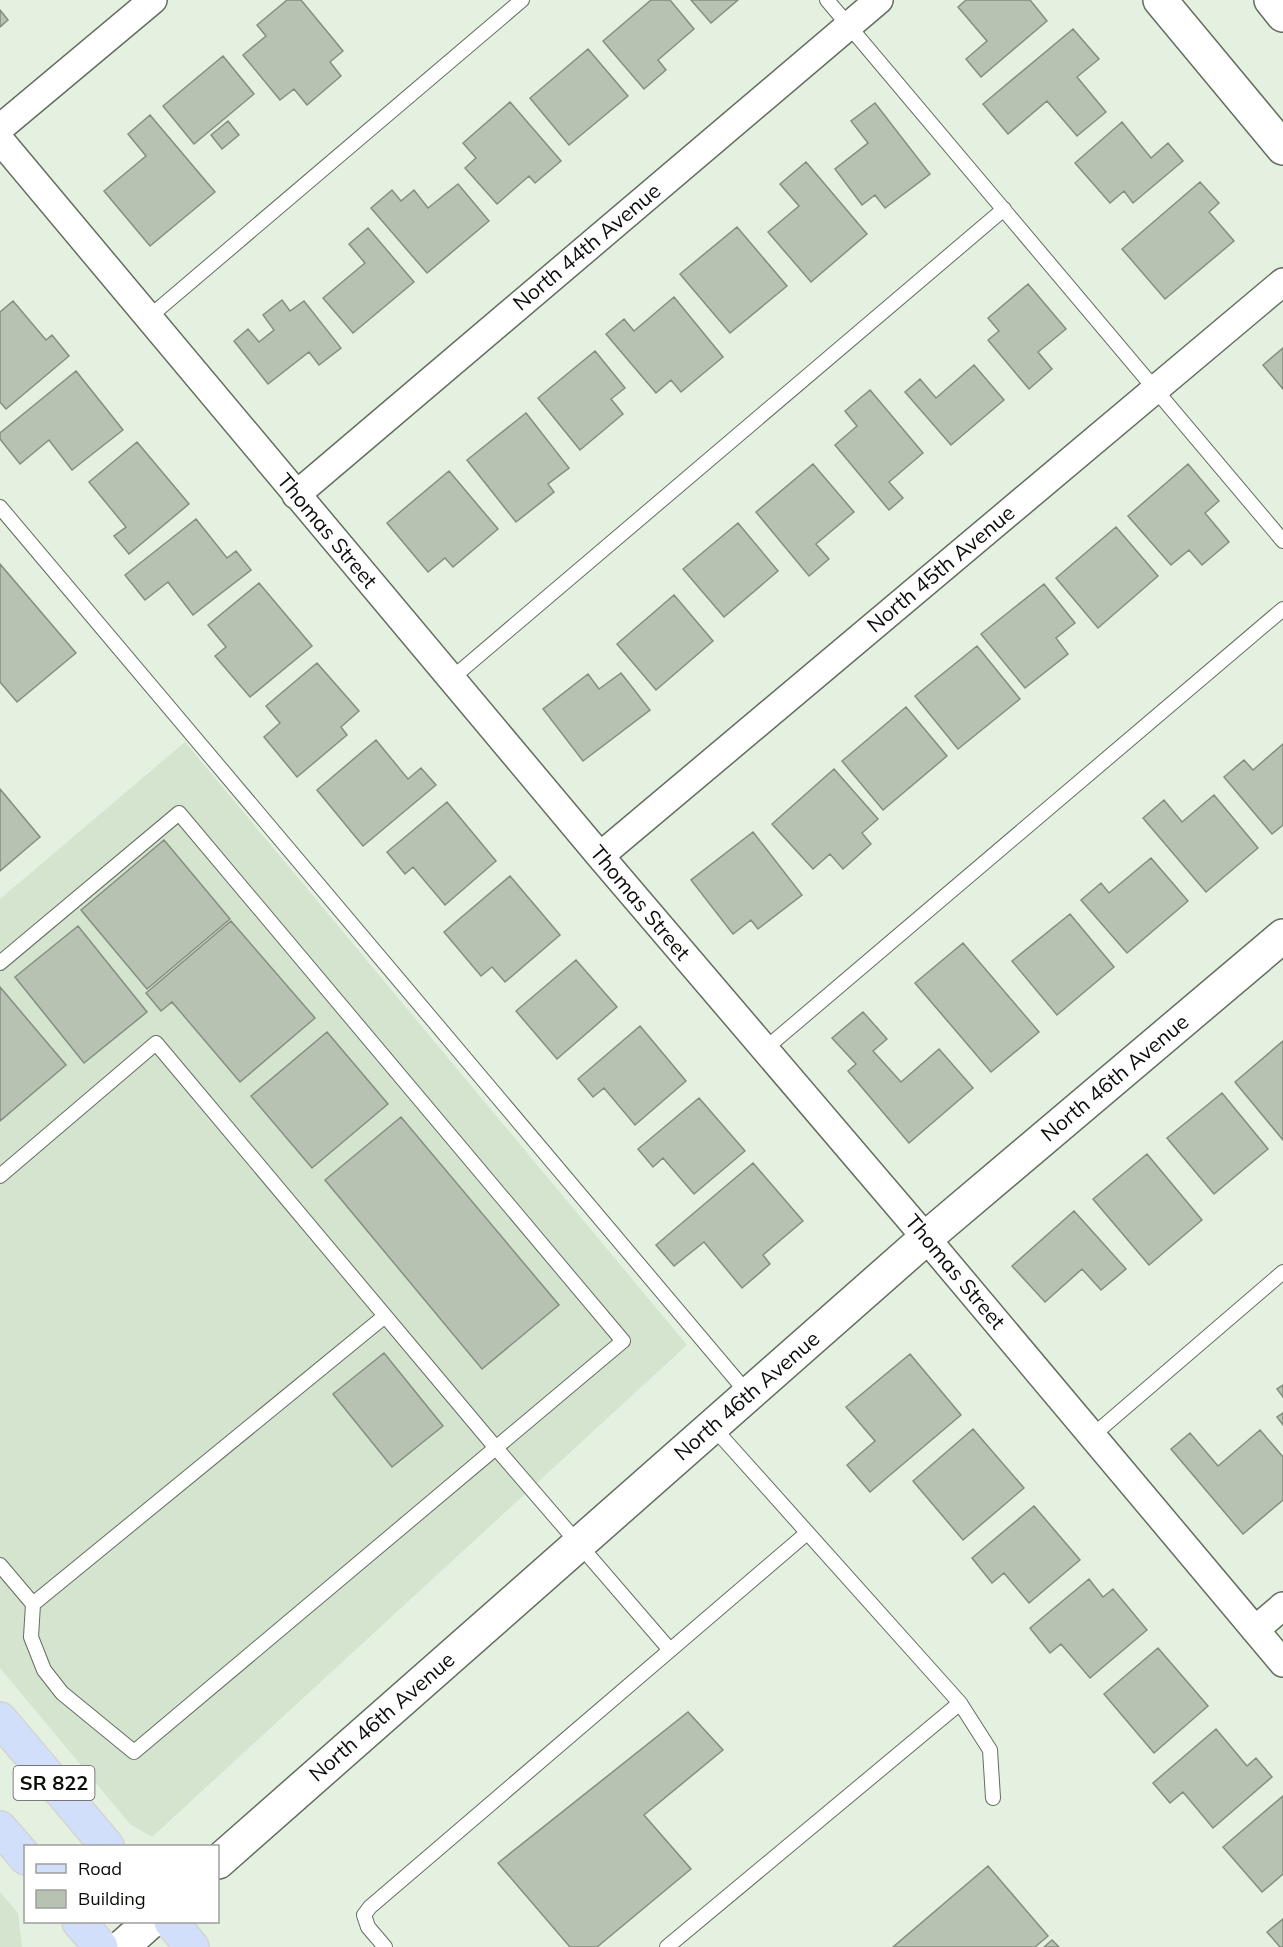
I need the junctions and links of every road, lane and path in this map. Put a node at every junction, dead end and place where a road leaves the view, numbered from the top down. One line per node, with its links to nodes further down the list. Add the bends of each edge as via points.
1 (153, 0): 9 (street)
2 (522, 0): 14 (lane)
3 (827, 0): 8 (lane)
4 (879, 0): 8 (street, North 44th Avenue)
5 (1160, 0): 11 (street)
6 (1271, 0): 7 (street)
7 (1283, 15)
8 (849, 25): 12 (lane); 16 (street, North 44th Avenue)
9 (0, 128)
10 (0, 140): 14 (street, Thomas Street)
11 (1283, 148)
12 (1004, 209): 15 (lane); 20 (lane)
13 (1283, 282): 15 (street, North 45th Avenue)
14 (148, 318): 16 (street, Thomas Street)
15 (1156, 389): 18 (lane); 21 (street, North 45th Avenue)
16 (296, 495): 20 (street, Thomas Street)
17 (0, 507): 29 (lane)
18 (1283, 541)
19 (1283, 609): 24 (lane)
20 (451, 679): 21 (street, Thomas Street)
21 (600, 856): 24 (street, Thomas Street)
22 (1283, 936): 26 (street, North 46th Avenue)
23 (0, 963): 32 (lane, via 180,813 623,1341)
24 (765, 1049): 26 (street, Thomas Street)
25 (0, 1176): 28 (lane, via 156,1043)
26 (926, 1238): 29 (street, North 46th Avenue); 31 (street, Thomas Street)
27 (1283, 1272): 31 (lane)
28 (385, 1316): 32 (lane); 36 (lane)
29 (748, 1395): 30 (street, North 46th Avenue)
30 (712, 1426): 33 (lane); 34 (street, North 46th Avenue)
31 (1092, 1436): 38 (street, Thomas Street)
32 (496, 1448): 34 (lane); 36 (lane, via 134,1752 62,1693 44,1670 31,1637)
33 (807, 1533): 39 (lane); 41 (lane)
34 (579, 1544): 39 (lane); 47 (street, North 46th Avenue)
35 (0, 1565): 36 (lane)
36 (33, 1604)
37 (1283, 1606): 38 (street)
38 (1255, 1630): 40 (street, Thomas Street)
39 (670, 1650): 54 (lane, via 370,1906 364,1916 368,1928)
40 (1283, 1663)
41 (960, 1703): 43 (lane, via 990,1749); 55 (lane)
42 (0, 1719): 45 (main road, SR 822)
43 (993, 1798)
44 (0, 1828): 46 (main road, SR 822)
45 (106, 1845)
46 (24, 1856)
47 (219, 1861)
48 (80, 1923): 51 (main road)
49 (149, 1923): 52 (street)
50 (172, 1923): 53 (main road)
51 (101, 1947)
52 (122, 1947)
53 (192, 1947)
54 (385, 1947)
55 (667, 1947)

